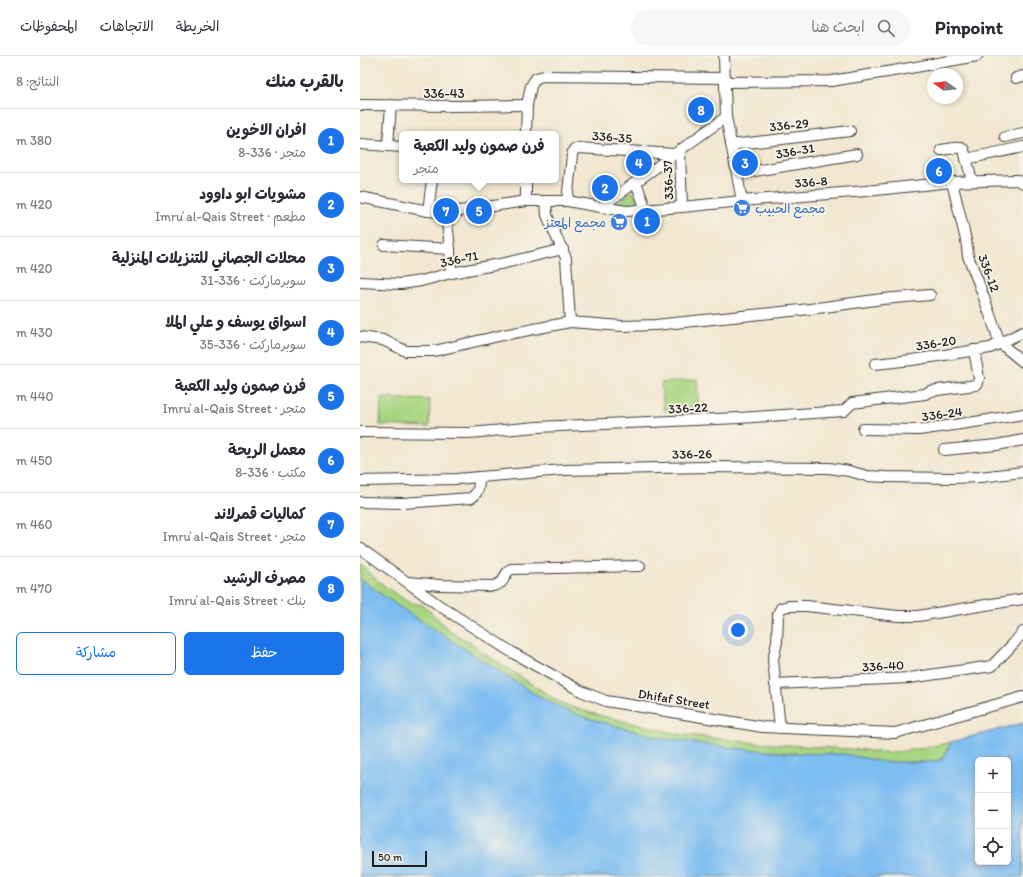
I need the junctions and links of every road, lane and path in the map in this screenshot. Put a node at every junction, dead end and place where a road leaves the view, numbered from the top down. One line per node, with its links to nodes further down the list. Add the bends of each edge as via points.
1 (724, 56): 3 (street)
2 (977, 56): 3 (street, via 831,81)
3 (725, 80): 6 (street, via 544,76 536,78 530,86); 7 (street)
4 (360, 105): 5 (street, 336-43)
5 (391, 105): 6 (street, 336-43); 13 (street)
6 (528, 105): 8 (street)
7 (726, 117): 14 (street); 18 (street)
8 (526, 131)
9 (850, 131): 14 (street, 336-29)
10 (1023, 133): 11 (street)
11 (1005, 136)
12 (360, 144): 13 (street)
13 (388, 145): 15 (street)
14 (731, 145): 21 (street)
15 (399, 147)
16 (1023, 147): 20 (street)
17 (941, 150): 20 (street, via 961,147)
18 (678, 152): 23 (street); 29 (street, 336-35, via 578,148 572,155); 34 (street, 336-37)
19 (856, 154): 21 (street, 336-31)
20 (966, 158): 22 (street)
21 (737, 174): 30 (street)
22 (972, 181): 24 (street, 336-8); 27 (street, 336-8, via 1017,180)
23 (636, 182): 33 (street); 35 (street)
24 (952, 182): 30 (street, 336-8); 47 (street, 336-12, via 968,256)
25 (432, 183): 36 (street)
26 (526, 183): 31 (street)
27 (1023, 183)
28 (360, 197): 36 (street, 336-8)
29 (567, 200): 32 (street, 336-8); 33 (street, 336-8)
30 (742, 200): 34 (street, 336-8)
31 (526, 201): 32 (street, 336-8); 37 (street, 336-8)
32 (546, 201): 40 (street, via 549,220)
33 (601, 207): 35 (street, 336-8, via 626,211)
34 (682, 207): 35 (street, 336-8)
35 (646, 210)
36 (428, 211): 37 (street, 336-8)
37 (446, 213): 39 (street)
38 (384, 245): 39 (street)
39 (450, 249): 41 (street)
40 (563, 249): 41 (street, 336-71); 44 (street, via 568,275)
41 (451, 273): 42 (street, 336-71, via 401,284)
42 (360, 282)
43 (930, 295): 44 (street, via 655,324 622,326)
44 (570, 322): 46 (street, via 434,351 406,352 383,340)
45 (1023, 332): 47 (street, 336-20)
46 (360, 337)
47 (1000, 343): 48 (street, 336-20, via 990,348); 49 (street)
48 (974, 350): 50 (street, 336-20); 53 (street, 336-22, via 979,378 976,385 852,403 844,411 537,427 469,433)
49 (1023, 362)
50 (875, 364)
51 (1023, 414): 52 (street, 336-24, via 920,430)
52 (863, 429)
53 (360, 432)
54 (1023, 440): 55 (street)
55 (944, 450)
56 (1023, 472): 57 (street, 336-26, via 980,477 885,477 829,468 706,467 563,470)
57 (479, 477): 58 (street, 336-26); 59 (street, via 478,490 471,498 403,503)
58 (360, 481)
59 (360, 502)
60 (360, 548): 62 (street, Dhifaf Street)
61 (640, 566): 62 (street, via 511,569 504,581 493,586)
62 (407, 582): 67 (street, Dhifaf Street, via 513,653 595,697 754,726)
63 (1023, 599): 65 (street, via 918,616 806,606 782,607 778,614 777,642 773,660)
64 (1023, 632): 65 (street, 336-40, via 992,666 909,678)
65 (775, 684): 67 (street)
66 (1023, 697): 67 (street, Dhifaf Street, via 901,732)
67 (780, 728)

